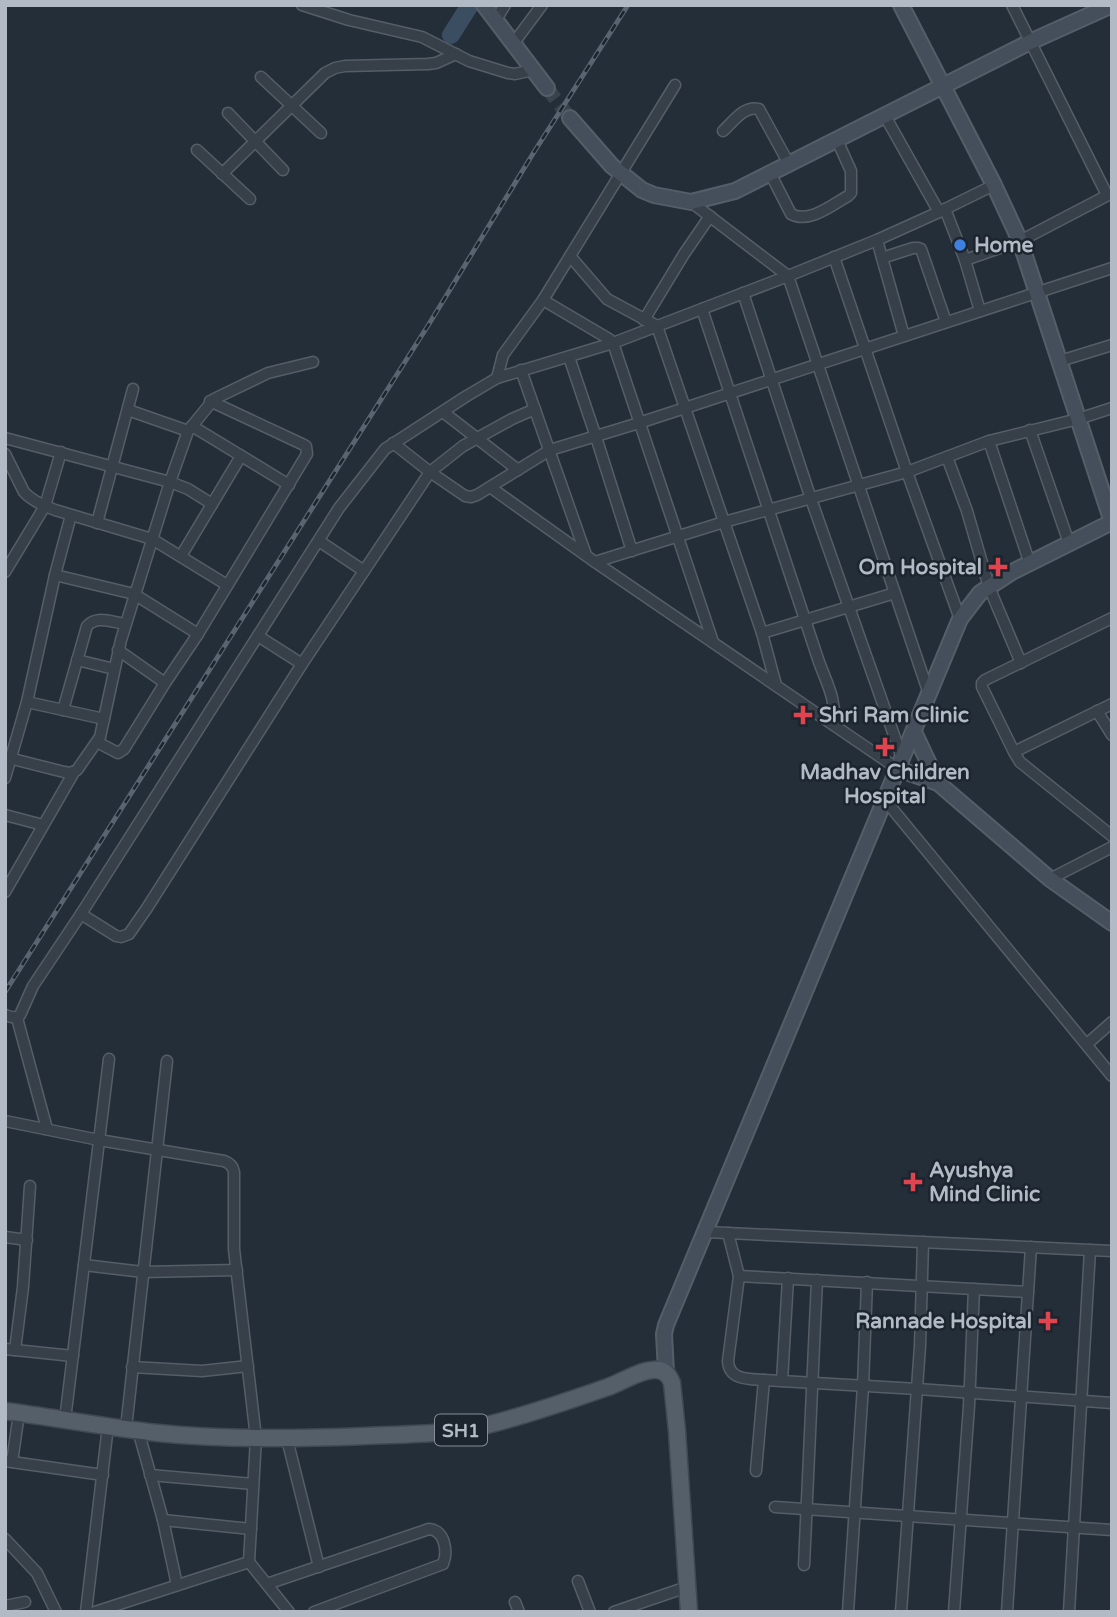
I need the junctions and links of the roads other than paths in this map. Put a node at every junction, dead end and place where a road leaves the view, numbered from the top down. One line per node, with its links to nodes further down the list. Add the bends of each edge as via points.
1 (302, 5): 11 (street, via 422,37)
2 (484, 5): 8 (street)
3 (505, 5): 8 (street)
4 (542, 5): 10 (street)
5 (901, 5): 15 (street)
6 (1012, 5): 9 (street)
7 (1112, 5): 9 (street)
8 (495, 21): 10 (street)
9 (1030, 42): 15 (street); 32 (street)
10 (513, 44): 12 (street)
11 (456, 54): 12 (street, via 508,73); 17 (street, via 428,64 335,68)
12 (533, 70): 16 (street)
13 (261, 77): 17 (street)
14 (675, 85): 30 (street)
15 (943, 87): 19 (street); 31 (street)
16 (547, 88)
17 (291, 106): 22 (street); 24 (street)
18 (228, 113): 24 (street)
19 (885, 116): 23 (street); 35 (street)
20 (570, 118): 30 (street)
21 (723, 131): 26 (street, via 748,108 759,109)
22 (321, 133)
23 (837, 140): 26 (street); 28 (street, via 851,171 851,193 814,215 791,214)
24 (255, 141): 27 (street); 29 (street)
25 (197, 150): 29 (street)
26 (789, 164): 28 (street)
27 (283, 170)
28 (770, 173): 34 (street, via 735,191)
29 (222, 174): 33 (street)
30 (621, 175): 34 (street, via 654,195); 39 (street)
31 (994, 185): 35 (street); 38 (street)
32 (1110, 194): 38 (street)
33 (250, 199)
34 (691, 202): 36 (street)
35 (942, 211): 37 (street); 42 (street)
36 (710, 216): 44 (street); 50 (street)
37 (877, 240): 40 (street); 41 (street)
38 (1020, 241): 42 (street); 45 (street)
39 (570, 256): 47 (street); 50 (street, via 607,299)
40 (834, 257): 44 (street); 56 (street)
41 (882, 258): 51 (street, via 921,249); 53 (street)
42 (965, 260): 49 (street)
43 (1112, 268): 45 (street)
44 (788, 276): 46 (street); 60 (street)
45 (1038, 291): 49 (street); 58 (street)
46 (743, 293): 48 (street); 63 (street)
47 (543, 300): 54 (street); 62 (street, via 503,355)
48 (702, 309): 52 (street); 65 (street)
49 (980, 311): 51 (street)
50 (644, 320): 52 (street)
51 (946, 322): 53 (street)
52 (657, 326): 54 (street); 67 (street)
53 (904, 336): 56 (street)
54 (613, 343): 57 (street); 73 (street)
55 (1112, 345): 58 (street)
56 (865, 349): 60 (street); 89 (street)
57 (569, 357): 61 (street); 76 (street)
58 (1060, 361): 72 (street)
59 (313, 362): 66 (street, via 260,376)
60 (818, 364): 63 (street); 92 (street)
61 (521, 370): 62 (street); 69 (street)
62 (497, 378): 71 (street)
63 (773, 379): 65 (street); 94 (street)
64 (133, 389): 70 (street)
65 (730, 393): 67 (street); 97 (street)
66 (210, 401): 74 (street); 91 (street, via 306,446 305,459)
67 (686, 407): 73 (street); 99 (street)
68 (1112, 408): 72 (street)
69 (535, 409): 78 (street); 81 (street)
70 (128, 410): 74 (street); 86 (street)
71 (443, 412): 78 (street); 80 (street)
72 (1078, 419): 75 (street); 100 (street)
73 (639, 423): 76 (street); 102 (street)
74 (190, 428): 84 (street); 90 (street)
75 (1030, 430): 79 (street); 105 (street)
76 (596, 436): 81 (street); 106 (street)
77 (5, 438): 82 (street)
78 (478, 438): 87 (street); 88 (street)
79 (989, 441): 85 (street); 109 (street)
80 (393, 443): 88 (street); 104 (street)
81 (550, 450): 87 (street); 108 (street)
82 (61, 452): 86 (street); 96 (street)
83 (5, 454): 96 (street, via 24,492)
84 (241, 456): 91 (street); 95 (street)
85 (947, 457): 89 (street); 114 (street)
86 (113, 466): 90 (street); 101 (street)
87 (518, 470): 93 (street)
88 (430, 472): 93 (street, via 465,496 477,495); 110 (street)
89 (907, 472): 92 (street); 120 (street)
90 (170, 482): 95 (street); 103 (street)
91 (289, 485): 113 (street)
92 (859, 485): 94 (street); 115 (street)
93 (490, 486): 108 (street)
94 (811, 499): 97 (street); 117 (street)
95 (212, 505): 107 (street)
96 (45, 506): 98 (street); 111 (street)
97 (769, 509): 99 (street); 119 (street)
98 (71, 515): 101 (street); 112 (street)
99 (724, 522): 102 (street); 122 (street)
100 (1112, 522): 105 (street)
101 (97, 523): 103 (street)
102 (678, 537): 106 (street); 125 (street)
103 (152, 539): 107 (street); 116 (street)
104 (318, 541): 110 (street); 124 (street)
105 (1069, 543): 109 (street)
106 (632, 551): 108 (street)
107 (181, 556): 113 (street)
108 (590, 559): 125 (street)
109 (1030, 564): 114 (street)
110 (364, 571): 129 (street)
111 (5, 572)
112 (55, 575): 116 (street); 134 (street)
113 (227, 585): 123 (street)
114 (989, 587): 120 (street); 128 (street)
115 (895, 593): 117 (street); 133 (street)
116 (134, 594): 121 (street); 123 (street)
117 (849, 607): 119 (street); 145 (street)
118 (1112, 618): 128 (street)
119 (806, 620): 122 (street); 139 (street, via 835,704)
120 (960, 620): 133 (street)
121 (125, 624): 126 (street); 127 (street, via 91,621)
122 (762, 633): 132 (street)
123 (198, 634): 131 (street)
124 (258, 636): 129 (street); 156 (street)
125 (713, 642): 132 (street)
126 (118, 650): 130 (street); 131 (street)
127 (77, 660): 130 (street); 136 (street)
128 (1021, 663): 143 (street, via 985,681 982,687)
129 (302, 664): 156 (street, via 129,934 116,936)
130 (114, 669): 138 (street)
131 (165, 683): 142 (street, via 124,749 118,752)
132 (776, 685): 139 (street)
133 (930, 694): 140 (street)
134 (27, 702): 136 (street); 144 (street)
135 (1112, 704): 137 (street)
136 (63, 710): 138 (street)
137 (1097, 711): 141 (street); 143 (street)
138 (104, 719): 142 (street)
139 (834, 725): 145 (street)
140 (914, 732): 145 (street); 148 (street)
141 (1112, 735)
142 (97, 742): 146 (street)
143 (1014, 752): 152 (street, via 1020,762)
144 (8, 757): 146 (street); 147 (street)
145 (900, 763): 148 (street); 149 (street)
146 (74, 772): 151 (street)
147 (5, 778)
148 (939, 783): 154 (street)
149 (885, 800): 161 (street); 170 (street)
150 (5, 815): 151 (street)
151 (43, 825): 155 (street)
152 (1112, 836)
153 (1112, 847): 154 (street)
154 (1050, 879): 157 (street)
155 (5, 892)
156 (81, 914): 159 (street, via 33,986)
157 (1112, 923)
158 (5, 1015): 159 (street)
159 (19, 1016): 166 (street)
160 (1112, 1022): 161 (street)
161 (1087, 1044): 164 (street)
162 (109, 1059): 167 (street)
163 (167, 1061): 168 (street)
164 (1112, 1076)
165 (5, 1121): 166 (street)
166 (47, 1129): 167 (street)
167 (99, 1140): 168 (street); 178 (street)
168 (158, 1150): 179 (street, via 224,1161 233,1167); 180 (street)
169 (30, 1186): 173 (street)
170 (706, 1232): 171 (street); 192 (street, via 666,1325)
171 (729, 1233): 174 (street); 181 (street)
172 (5, 1237): 173 (street)
173 (27, 1240): 188 (street)
174 (923, 1242): 175 (street); 185 (street)
175 (1031, 1247): 176 (street); 187 (street)
176 (1090, 1250): 177 (street); 200 (street)
177 (1112, 1251)
178 (84, 1265): 180 (street); 189 (street)
179 (237, 1270): 180 (street); 190 (street)
180 (143, 1272): 191 (street)
181 (738, 1276): 182 (street); 193 (street, via 728,1368 733,1375)
182 (788, 1278): 183 (street); 194 (street)
183 (817, 1280): 184 (street); 195 (street)
184 (867, 1282): 185 (street); 196 (street)
185 (921, 1285): 186 (street); 197 (street)
186 (974, 1289): 187 (street); 198 (street)
187 (1028, 1292): 199 (street)
188 (10, 1350): 189 (street)
189 (73, 1356): 203 (street)
190 (248, 1366): 191 (street, via 202,1371); 206 (street)
191 (132, 1367): 205 (street)
192 (666, 1372): 207 (main road, SH1, via 648,1370 559,1404 471,1429); 230 (main road, via 672,1383 677,1423)
193 (764, 1380): 194 (street); 209 (street)
194 (782, 1381): 195 (street)
195 (811, 1382): 196 (street); 214 (street)
196 (863, 1386): 197 (street); 215 (street)
197 (918, 1389): 198 (street); 216 (street)
198 (970, 1393): 199 (street); 218 (street)
199 (1022, 1397): 200 (street); 219 (street)
200 (1081, 1401): 201 (street); 220 (street)
201 (1112, 1403)
202 (12, 1412): 203 (main road, SH1); 208 (street)
203 (65, 1420): 204 (main road, SH1)
204 (108, 1426): 205 (main road, SH1); 210 (street)
205 (132, 1429): 206 (main road, SH1); 211 (street)
206 (256, 1438): 207 (main road, SH1); 212 (street)
207 (287, 1438): 226 (street)
208 (9, 1462): 210 (street)
209 (756, 1471)
210 (103, 1475): 234 (street)
211 (150, 1475): 212 (street); 217 (street)
212 (253, 1484): 221 (street)
213 (775, 1507): 214 (street)
214 (807, 1510): 215 (street); 225 (street)
215 (854, 1512): 216 (street); 241 (street)
216 (908, 1517): 218 (street); 242 (street)
217 (163, 1520): 221 (street); 229 (street)
218 (960, 1520): 219 (street); 243 (street)
219 (1013, 1525): 220 (street); 244 (street)
220 (1074, 1528): 222 (street); 245 (street)
221 (251, 1529): 224 (street)
222 (1112, 1530)
223 (5, 1539): 233 (street, via 37,1573)
224 (249, 1562): 228 (street); 229 (street)
225 (804, 1565)
226 (319, 1567): 228 (street); 237 (street, via 429,1529 440,1533 446,1555 439,1566)
227 (578, 1580): 238 (street)
228 (267, 1584): 236 (street)
229 (177, 1585): 235 (street)
230 (687, 1587): 239 (street); 240 (main road)
231 (25, 1602): 232 (street)
232 (5, 1606)
233 (56, 1612)
234 (86, 1612)
235 (95, 1612)
236 (289, 1612)
237 (314, 1612)
238 (590, 1612)
239 (614, 1612)
240 (689, 1612)
241 (848, 1612)
242 (901, 1612)
243 (954, 1612)
244 (1007, 1612)
245 (1069, 1612)

